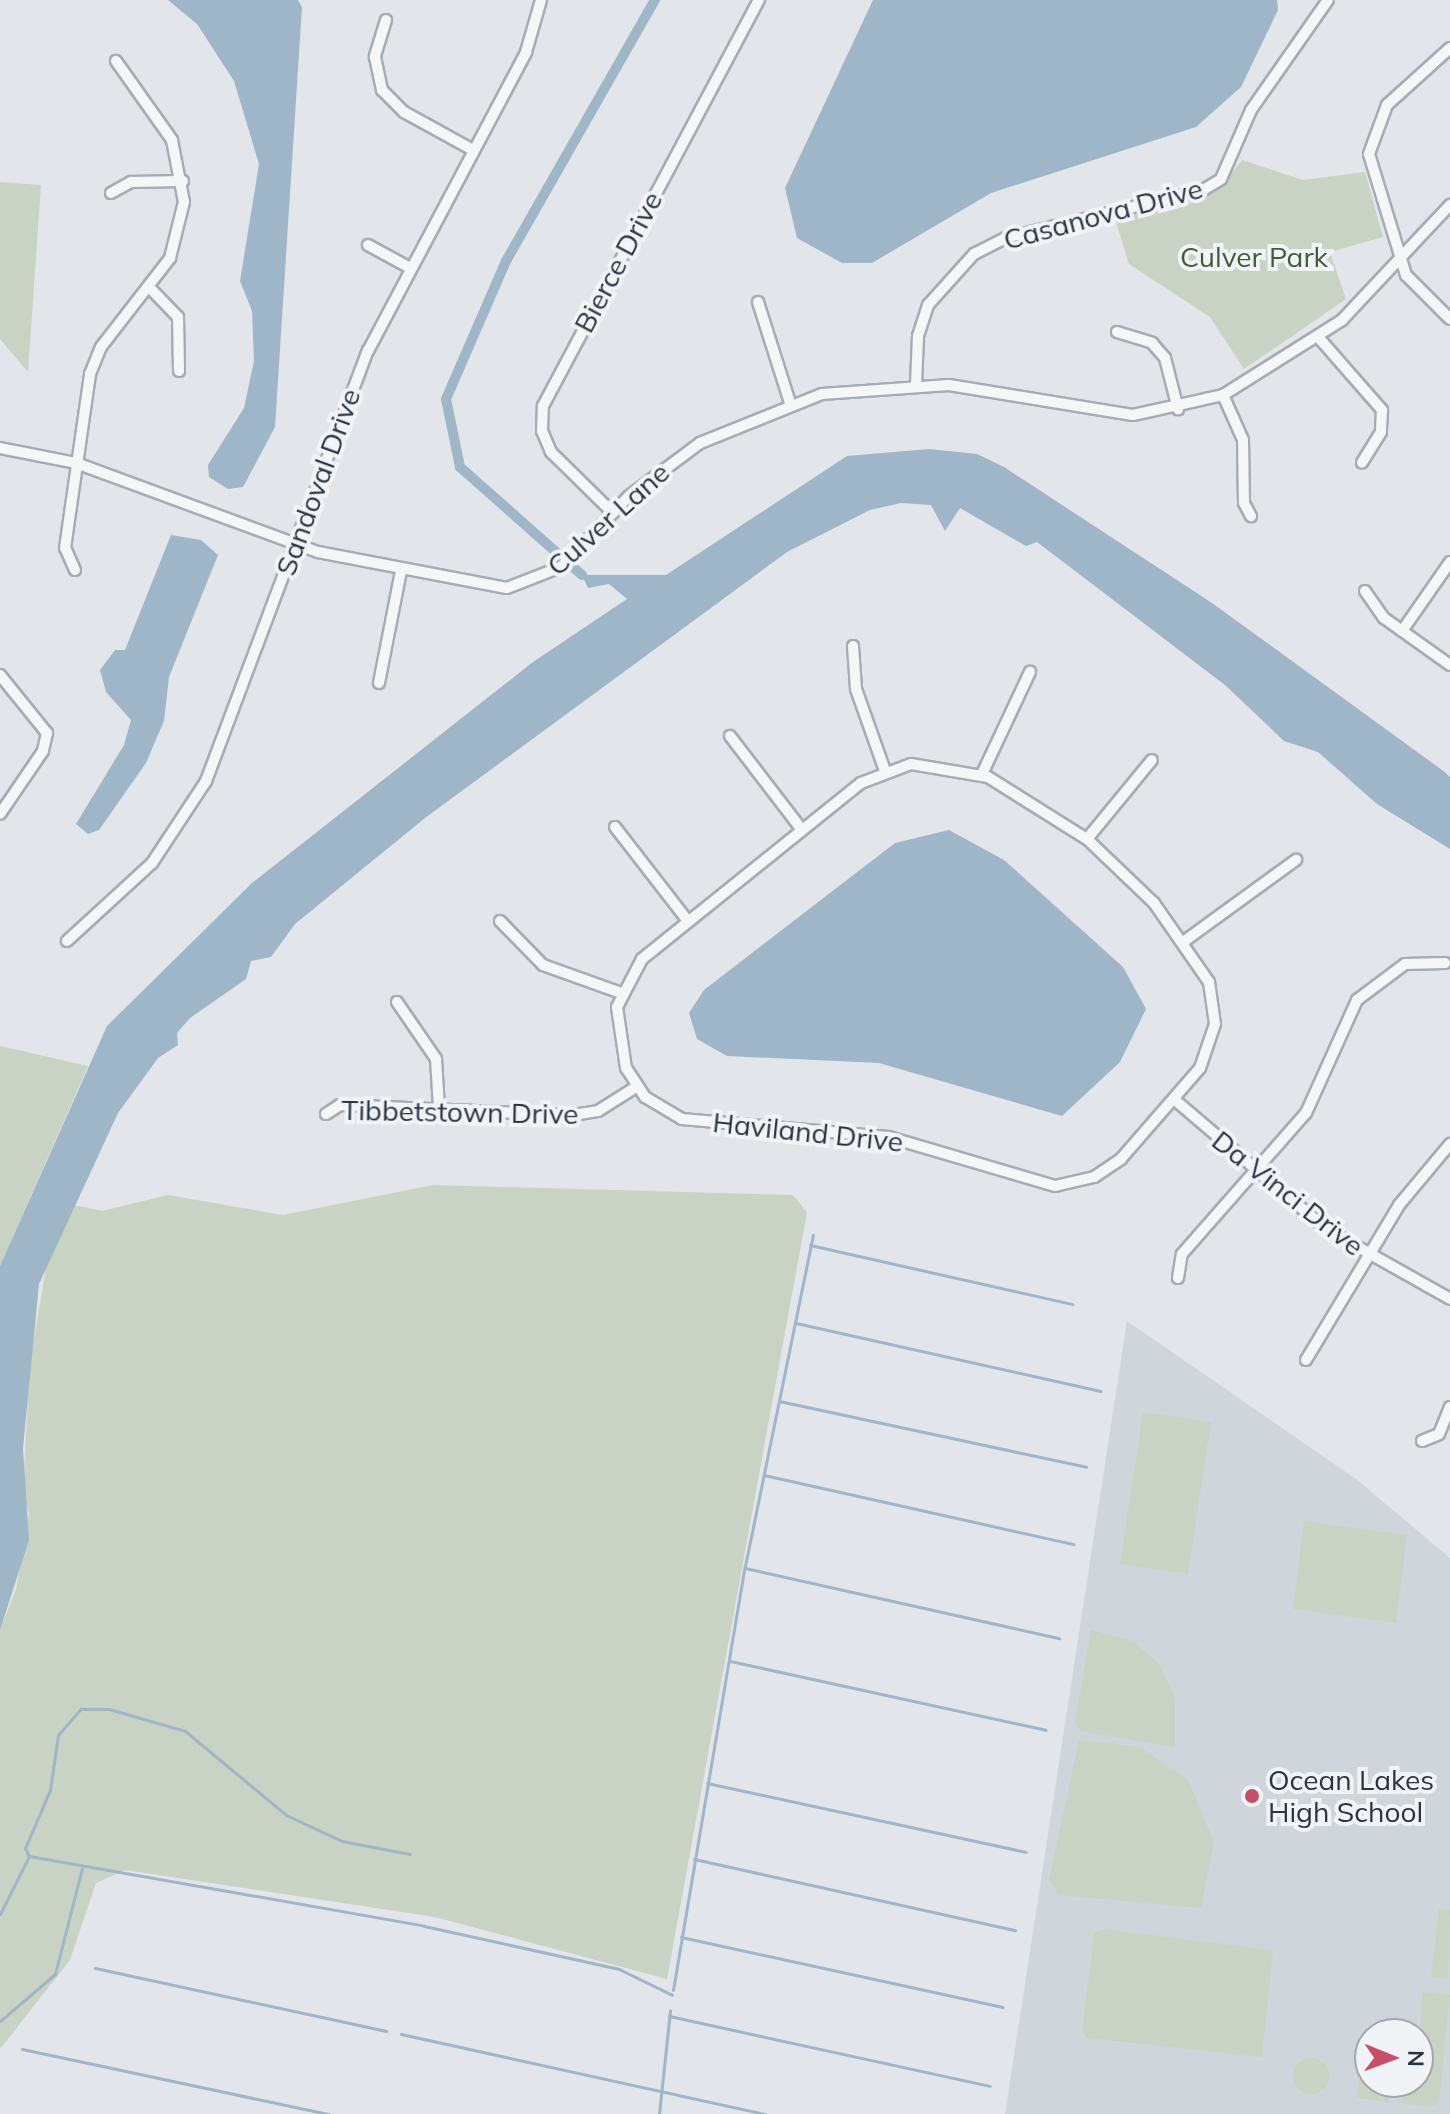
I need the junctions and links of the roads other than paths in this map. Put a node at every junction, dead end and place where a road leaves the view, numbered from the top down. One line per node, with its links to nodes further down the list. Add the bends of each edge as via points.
1 (541, 0): 7 (street, Sandoval Drive, via 526,52)
2 (759, 0): 27 (street, Bierce Drive, via 543,406 542,431 551,452)
3 (1328, 0): 20 (street, Casanova Drive, via 1251,110 1221,179 1203,190 1005,238 974,254 928,305 918,336)
4 (386, 20): 7 (street, via 375,57 382,90 404,112)
5 (1450, 48): 12 (street, via 1387,105 1370,141 1375,189)
6 (116, 61): 8 (street, via 165,125)
7 (473, 150): 13 (street, Sandoval Drive)
8 (183, 181): 9 (street, via 131,182); 14 (street, via 178,237)
9 (111, 193)
10 (1450, 205): 12 (street, Culver Lane)
11 (368, 245): 13 (street)
12 (1401, 265): 16 (street); 18 (street, Culver Lane)
13 (410, 268): 29 (street, Sandoval Drive, via 352,389)
14 (149, 287): 19 (street, via 178,317); 26 (street, via 96,358)
15 (758, 302): 22 (street)
16 (1450, 319)
17 (1117, 332): 23 (street, via 1152,343 1165,358)
18 (1319, 338): 21 (street, Culver Lane); 25 (street, via 1382,410 1381,432)
19 (179, 371)
20 (916, 384): 22 (street, Culver Lane); 23 (street, Culver Lane, via 1086,413)
21 (1223, 395): 23 (street, Culver Lane); 28 (street, via 1243,440 1244,503)
22 (790, 403): 27 (street, Culver Lane, via 700,443)
23 (1178, 409)
24 (0, 448): 26 (street, Culver Lane)
25 (1362, 462)
26 (76, 463): 29 (street, Culver Lane); 31 (street, via 65,548)
27 (612, 512): 32 (street, Culver Lane, via 572,558 531,582 493,588)
28 (1251, 516)
29 (295, 544): 32 (street, Culver Lane); 51 (street, Sandoval Drive, via 219,753 192,807 135,882)
30 (1450, 562): 34 (street)
31 (75, 570)
32 (401, 571): 39 (street)
33 (1365, 591): 34 (street)
34 (1402, 631): 36 (street)
35 (853, 646): 42 (street, via 856,689)
36 (1450, 665)
37 (1030, 672): 43 (street)
38 (0, 675): 44 (street, via 47,733 43,751)
39 (379, 683)
40 (730, 736): 46 (street)
41 (1152, 760): 47 (street)
42 (885, 771): 43 (street, Haviland Drive, via 928,763); 46 (street, Haviland Drive)
43 (982, 774): 47 (street, Haviland Drive)
44 (0, 814)
45 (615, 827): 50 (street)
46 (802, 830): 50 (street, Haviland Drive)
47 (1087, 839): 52 (street, Haviland Drive)
48 (1296, 860): 52 (street)
49 (500, 921): 54 (street, via 543,965)
50 (688, 921): 54 (street, Haviland Drive, via 642,959)
51 (67, 941)
52 (1183, 942): 57 (street, Haviland Drive, via 1209,982 1215,1024 1200,1068)
53 (1445, 963): 61 (street, via 1405,964 1366,991 1349,1013 1317,1095)
54 (621, 993): 56 (street, Haviland Drive, via 617,1032)
55 (397, 1002): 58 (street, via 436,1059)
56 (636, 1087): 57 (street, Haviland Drive, via 682,1119 888,1137 1055,1186 1108,1169); 58 (street, Tibbetstown Drive, via 589,1114)
57 (1175, 1100): 61 (street, Da Vinci Drive)
58 (439, 1108): 59 (street, Tibbetstown Drive, via 340,1105)
59 (326, 1114)
60 (1450, 1144): 62 (street)
61 (1255, 1172): 62 (street, Da Vinci Drive); 63 (street, via 1182,1254)
62 (1367, 1256): 64 (street, Da Vinci Drive); 65 (street)
63 (1178, 1278)
64 (1450, 1299)
65 (1306, 1360)
66 (1450, 1407): 67 (street, via 1439,1434)
67 (1422, 1441)

